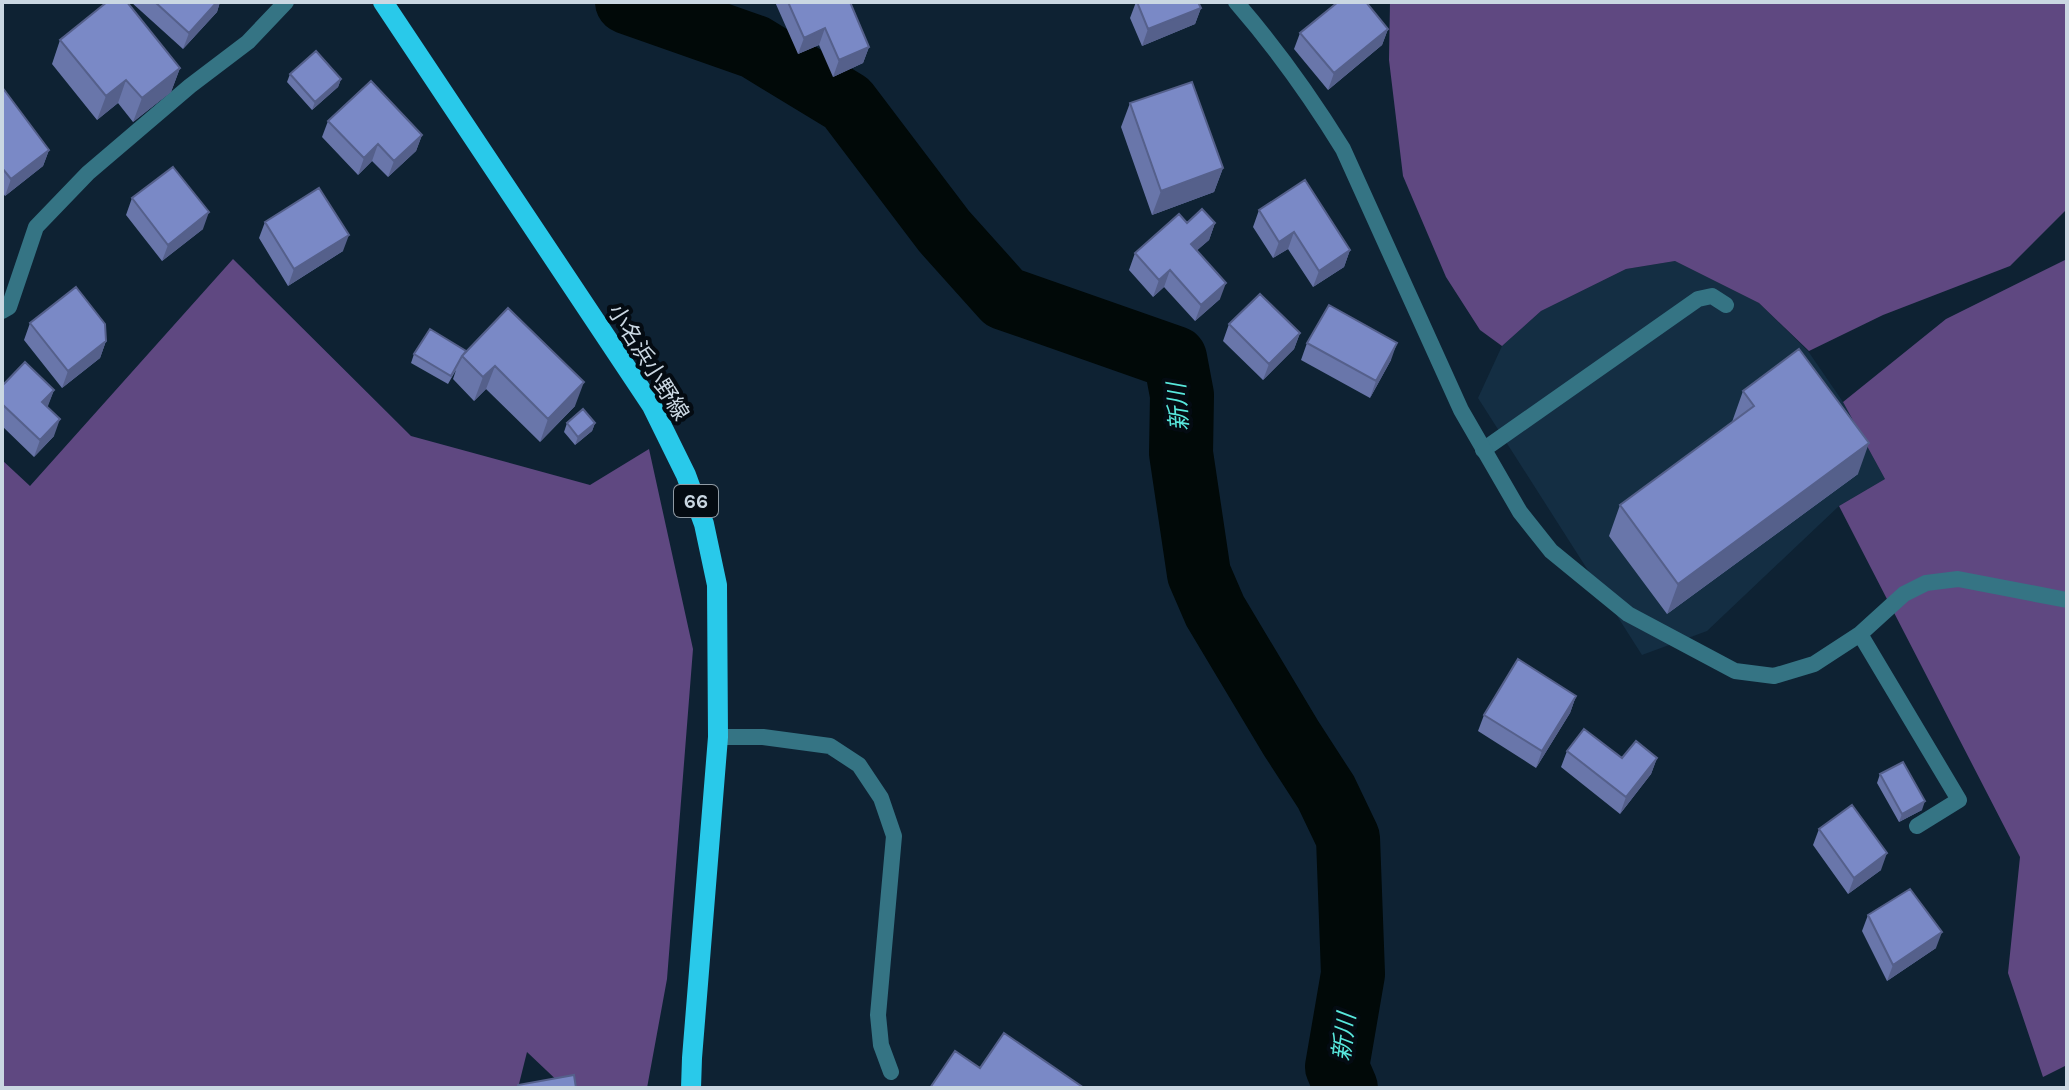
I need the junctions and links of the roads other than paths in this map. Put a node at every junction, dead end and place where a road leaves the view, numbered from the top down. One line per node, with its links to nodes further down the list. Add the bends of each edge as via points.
1 (286, 2): 5 (street, via 248,42 88,173 36,227 9,307)
2 (383, 2): 10 (main road, 小名浜小野線 / 66, via 652,406 686,475 704,524 717,585)
3 (1236, 2): 6 (street, via 1266,36 1343,149)
4 (1726, 305): 6 (street, via 1712,296 1698,299)
5 (2, 311)
6 (1483, 450): 9 (street, via 1551,551 1628,614 1735,671 1774,676 1814,664)
7 (2067, 588): 8 (street)
8 (2059, 598): 9 (street, via 1958,579 1926,583 1904,594)
9 (1860, 634): 11 (street, via 1959,800)
10 (718, 737): 12 (street, via 830,746 859,765 881,798 894,836 878,1015); 13 (main road, 小名浜小野線 / 66)
11 (1917, 826)
12 (891, 1072)
13 (691, 1088)

